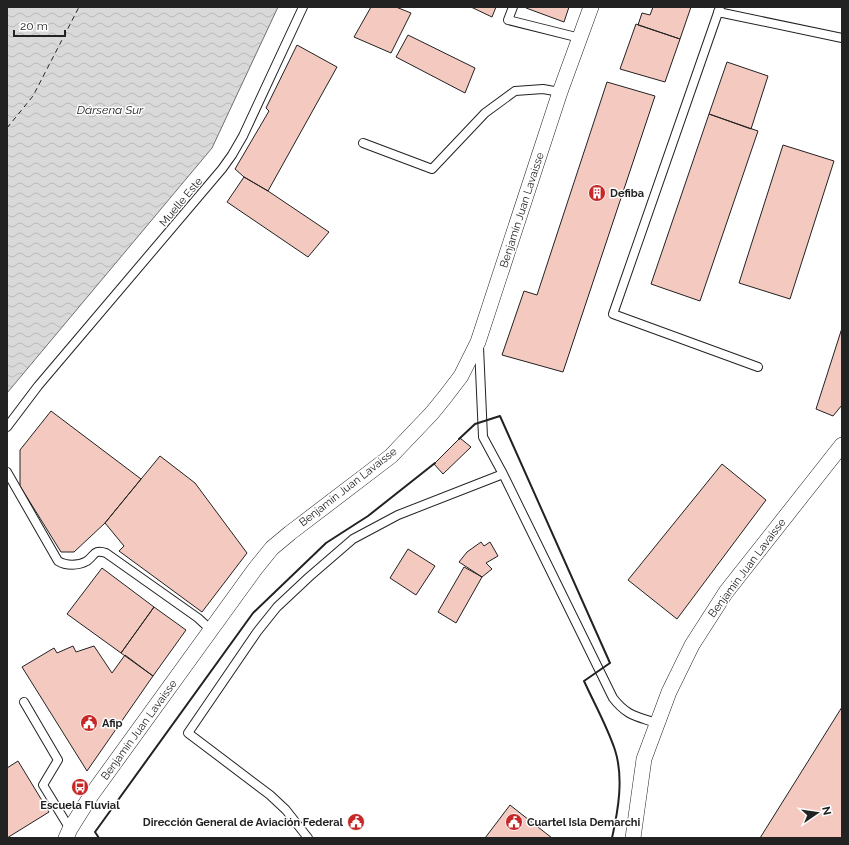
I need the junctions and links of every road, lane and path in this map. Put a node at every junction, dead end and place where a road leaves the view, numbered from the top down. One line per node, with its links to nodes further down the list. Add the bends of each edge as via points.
1 (303, 7): 11 (lane, Muelle Este, via 232,155 38,386)
2 (513, 7): 5 (lane, via 508,20)
3 (591, 7): 5 (street, Benjamín Juan Lavaisse)
4 (719, 9): 6 (lane); 10 (lane, via 613,314)
5 (580, 38): 7 (street, Benjamín Juan Lavaisse)
6 (842, 38)
7 (560, 92): 8 (lane, via 543,89 515,91 485,113 432,169); 9 (street, Benjamín Juan Lavaisse)
8 (363, 143)
9 (478, 342): 14 (lane, via 484,437); 15 (street, Benjamín Juan Lavaisse, via 461,376 432,413 391,456 272,548)
10 (758, 367)
11 (7, 427)
12 (842, 445): 17 (street, Benjamín Juan Lavaisse, via 726,592 692,645 668,692)
13 (7, 472): 15 (lane, via 58,560 63,564 82,563 95,552 106,553)
14 (503, 474): 17 (lane, via 613,698 622,709 632,715); 19 (lane, via 398,515 348,544 277,607 188,733 270,795 286,810)
15 (211, 630): 18 (street, Benjamín Juan Lavaisse, via 92,794)
16 (24, 702): 18 (lane, via 58,760 43,785)
17 (656, 723): 20 (street, Benjamín Juan Lavaisse, via 644,759)
18 (68, 833)
19 (308, 838)
20 (633, 838)

